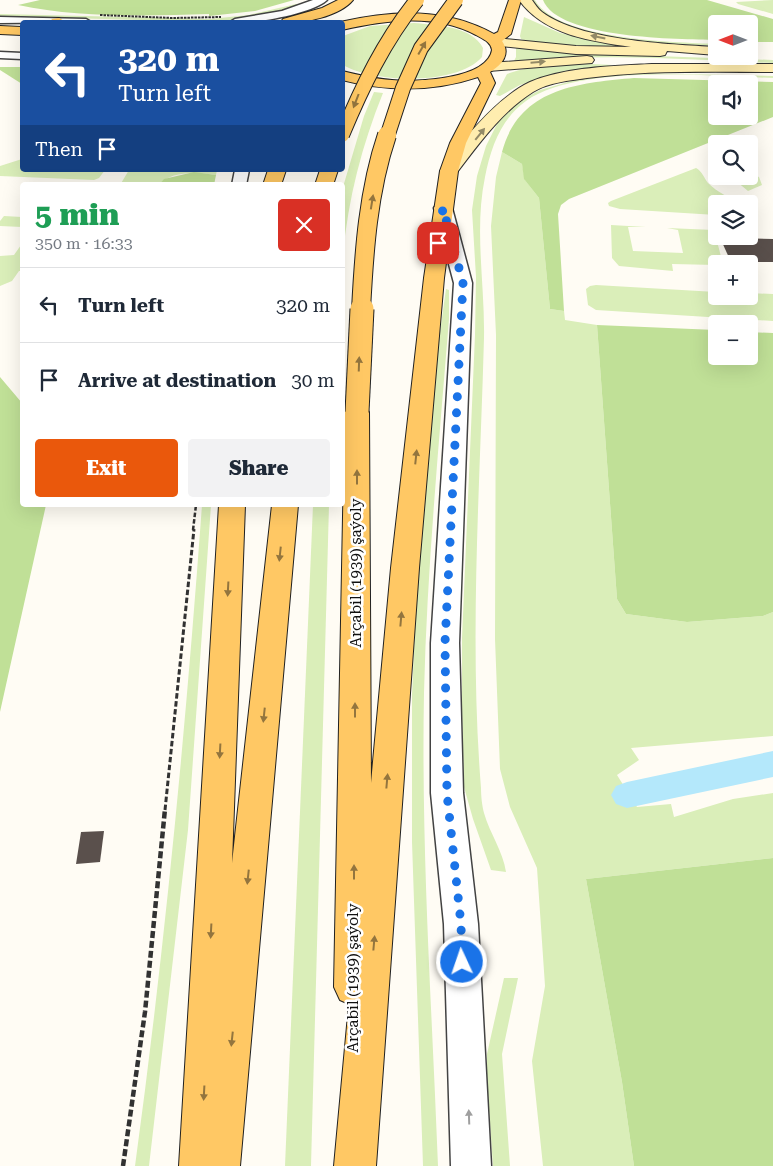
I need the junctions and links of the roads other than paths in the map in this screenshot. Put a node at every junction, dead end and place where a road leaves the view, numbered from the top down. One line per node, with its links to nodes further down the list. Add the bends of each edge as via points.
1 (322, 0): 9 (street, via 284,14)
2 (347, 0): 10 (main road, via 327,11)
3 (360, 0): 11 (main road)
4 (417, 0): 28 (main road, one-way to 28, bridge, via 383,47)
5 (456, 0): 35 (main road, Arçabil (1939) şaýoly, one-way to 5, bridge, via 357,412 364,253 380,160 403,88 422,48)
6 (515, 0): 16 (main road, via 504,34)
7 (525, 0): 19 (main road, one-way to 7, via 641,44 577,32 550,23 534,13)
8 (0, 20): 12 (street)
9 (247, 20)
10 (295, 20)
11 (343, 20)
12 (20, 21)
13 (345, 24): 16 (main road, via 386,18 427,18 479,30)
14 (0, 30): 15 (main road)
15 (20, 31)
16 (495, 41): 20 (main road, via 576,50); 26 (main road, via 499,55)
17 (0, 44): 18 (main road)
18 (20, 44)
19 (708, 51)
20 (708, 52)
21 (758, 54): 22 (main road)
22 (773, 54)
23 (0, 55): 24 (street)
24 (20, 56)
25 (773, 68): 26 (main road, one-way to 25, via 552,61 605,60); 29 (main road, one-way to 25, via 496,113 529,88 545,82 628,70)
26 (486, 69): 27 (main road, via 463,78 409,85); 29 (main road, via 488,83 458,143)
27 (345, 76)
28 (345, 128)
29 (449, 171): 30 (main road)
30 (443, 208): 35 (main road, one-way to 30, via 405,568); 36 (street, one-way to 30, via 461,924 447,794 445,643 463,283)
31 (232, 507): 33 (main road, one-way to 33)
32 (285, 507): 34 (main road, one-way to 34)
33 (200, 1166)
34 (219, 1166)
35 (353, 1166)
36 (471, 1166)

